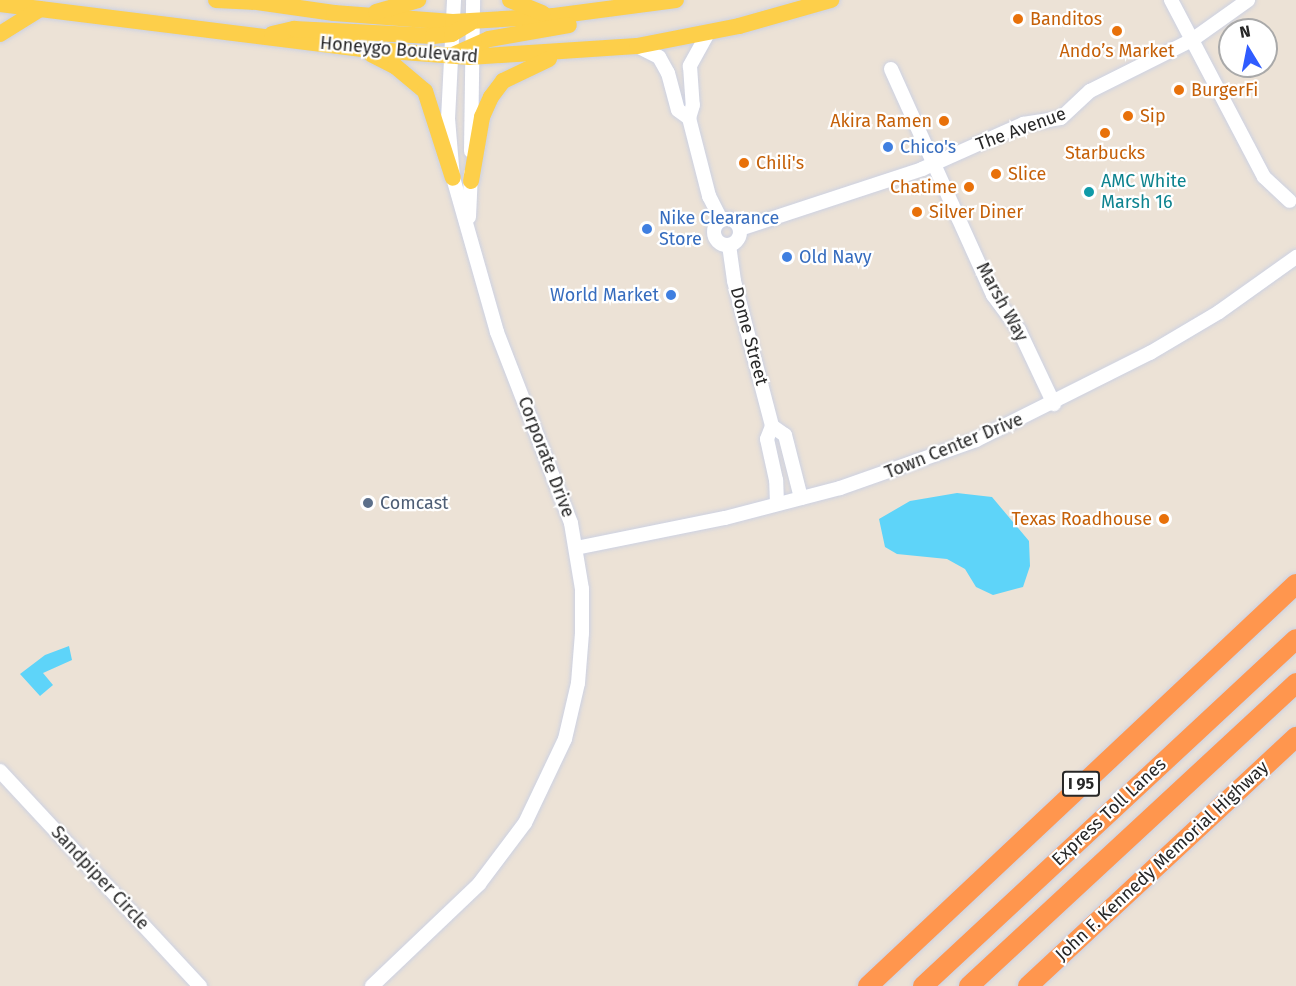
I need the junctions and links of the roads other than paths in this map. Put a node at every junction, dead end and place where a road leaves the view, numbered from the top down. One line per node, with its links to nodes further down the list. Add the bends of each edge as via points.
1 (216, 0): 11 (main road)
2 (243, 0): 11 (main road, Honeygo Boulevard)
3 (418, 0): 15 (main road)
4 (454, 0): 18 (street, Corporate Drive)
5 (473, 0): 17 (street, Corporate Drive)
6 (510, 0): 16 (main road)
7 (676, 0): 13 (main road, Honeygo Boulevard)
8 (831, 0): 19 (main road, Honeygo Boulevard)
9 (1171, 0): 22 (street)
10 (1248, 0): 22 (street, The Avenue)
11 (265, 3): 15 (main road, Honeygo Boulevard)
12 (0, 4): 14 (main road, Honeygo Boulevard)
13 (654, 4): 16 (main road, Honeygo Boulevard); 25 (main road, via 489,39)
14 (40, 9): 20 (main road); 21 (main road, Honeygo Boulevard)
15 (363, 15): 18 (main road, Honeygo Boulevard)
16 (554, 16): 17 (main road, Honeygo Boulevard)
17 (472, 22): 18 (main road); 25 (street, Corporate Drive)
18 (452, 28): 21 (main road, via 294,29); 27 (street, Corporate Drive)
19 (708, 33): 23 (main road, Honeygo Boulevard); 29 (street, via 690,66 693,105)
20 (0, 34)
21 (260, 36): 24 (main road, Honeygo Boulevard)
22 (1192, 40): 30 (street, The Avenue, via 1090,91 1061,118 1014,128); 33 (street, via 1264,177)
23 (637, 46): 26 (main road, Honeygo Boulevard); 29 (street, via 659,57 668,73 678,110)
24 (362, 49): 27 (main road, Honeygo Boulevard); 31 (main road, via 395,66 425,91)
25 (470, 52): 26 (main road, Honeygo Boulevard); 27 (main road); 32 (street, Corporate Drive)
26 (567, 52): 32 (main road, via 503,81 482,117)
27 (451, 56): 31 (street, Corporate Drive, via 448,119)
28 (891, 69): 30 (street, Marsh Way)
29 (689, 118): 34 (street, via 709,196)
30 (935, 164): 36 (street, The Avenue); 39 (street, Marsh Way, via 993,295 1019,330)
31 (453, 178): 35 (street, Corporate Drive)
32 (471, 181): 35 (street, Corporate Drive)
33 (1290, 201)
34 (721, 220): 36 (street, via 732,220); 37 (street, via 715,226 715,238)
35 (469, 223): 43 (street, Corporate Drive, via 497,332 561,490)
36 (740, 229): 37 (street, via 736,241)
37 (729, 245): 40 (street, Dome Street, via 734,281)
38 (1296, 257): 39 (street, Town Center Drive, via 1219,312)
39 (1054, 404): 41 (street, Town Center Drive, via 895,471)
40 (772, 426): 41 (street, Dome Street, via 785,435); 42 (street, Dome Street, via 767,439)
41 (801, 498): 42 (street, Town Center Drive)
42 (777, 504): 43 (street, Town Center Drive)
43 (576, 548): 50 (street, Corporate Drive, via 583,611 578,683 565,739 552,772 508,849 479,884)
44 (1296, 584): 51 (highway, I 95)
45 (1296, 639): 52 (highway, Express Toll Lanes)
46 (1296, 683): 53 (highway, Express Toll Lanes)
47 (1296, 737): 54 (highway, John F. Kennedy Memorial Highway)
48 (0, 771): 49 (street, Sandpiper Circle)
49 (200, 986)
50 (372, 986)
51 (868, 986)
52 (923, 986)
53 (969, 986)
54 (1028, 986)

